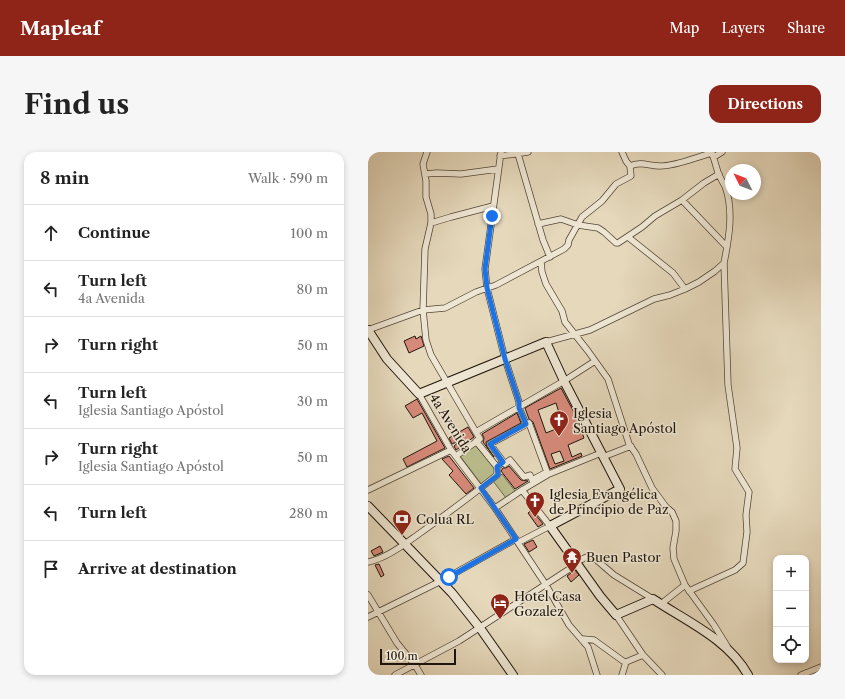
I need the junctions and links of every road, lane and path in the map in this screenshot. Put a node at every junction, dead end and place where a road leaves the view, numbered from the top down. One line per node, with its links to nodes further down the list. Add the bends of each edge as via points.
1 (427, 152): 10 (street, via 423,164)
2 (528, 152): 6 (street)
3 (622, 152): 8 (street)
4 (722, 152): 7 (street)
5 (500, 154): 6 (street); 9 (street)
6 (518, 154): 15 (street)
7 (712, 154): 8 (street, via 662,166 635,163); 11 (street)
8 (630, 166): 16 (street, via 631,176 616,184 602,201 582,217)
9 (498, 170): 10 (street); 13 (street)
10 (425, 174): 14 (street)
11 (718, 174): 12 (street); 18 (street, via 728,197 730,216)
12 (682, 200): 17 (street, via 655,216); 18 (street)
13 (493, 206): 14 (street); 22 (street, via 485,269)
14 (431, 224): 24 (street, via 425,249)
15 (538, 224): 16 (street, via 561,219); 19 (street)
16 (578, 225): 17 (street, via 598,228 618,244); 19 (street, via 568,245)
17 (628, 237): 23 (street, via 673,273)
18 (727, 245): 21 (street)
19 (550, 257): 20 (street)
20 (541, 262): 22 (street); 26 (street, via 546,284 562,311 565,322)
21 (724, 263): 23 (street); 55 (street, via 728,385 737,448 735,469 749,492 745,559 735,570)
22 (487, 288): 24 (street, via 445,308); 28 (street)
23 (685, 289): 26 (street, via 654,299)
24 (423, 310): 25 (street); 31 (street, via 427,345)
25 (368, 330): 32 (main road, 4a Avenida, via 387,359)
26 (575, 335): 27 (street); 29 (street)
27 (546, 342): 28 (main road); 30 (main road)
28 (505, 359): 31 (main road); 33 (street)
29 (595, 361): 30 (street); 37 (street, via 608,379)
30 (564, 381): 33 (street); 39 (main road)
31 (447, 382): 32 (main road); 35 (street)
32 (419, 394): 38 (street, 4a Avenida)
33 (519, 408): 34 (street); 35 (street)
34 (526, 424): 41 (street, via 490,444); 41 (street, via 529,423 547,472 532,480 530,475 524,477 510,460 505,464)
35 (476, 432): 36 (street, via 480,439)
36 (476, 441): 40 (street); 42 (street)
37 (631, 446): 39 (street); 55 (street, via 652,488 672,512 676,521 674,559)
38 (451, 450): 40 (street, 4a Avenida); 44 (street)
39 (602, 455): 45 (street, via 549,474); 48 (main road, via 620,490)
40 (456, 456): 43 (street, 4a Avenida)
41 (503, 462): 42 (street)
42 (497, 467): 43 (street, via 498,475)
43 (481, 488): 47 (street, 4a Avenida); 50 (street)
44 (368, 490)
45 (522, 490): 47 (street); 48 (street)
46 (368, 506): 50 (main road)
47 (495, 508): 49 (street, 4a Avenida)
48 (550, 526): 49 (street); 52 (main road)
49 (518, 541): 53 (street); 54 (street, 4a Avenida)
50 (404, 544): 51 (street); 53 (main road)
51 (368, 562)
52 (576, 563): 54 (street); 57 (street, via 589,556 593,557 614,575); 60 (main road)
53 (441, 581): 59 (street); 62 (main road)
54 (546, 585): 62 (street); 63 (street, 4a Avenida, via 570,625)
55 (687, 588): 58 (street); 64 (street)
56 (368, 594): 59 (street)
57 (653, 599): 58 (main road); 60 (main road)
58 (661, 604): 64 (main road, via 710,635)
59 (379, 612): 61 (street); 67 (street, via 397,643)
60 (616, 615): 65 (street)
61 (368, 617)
62 (480, 628): 67 (street); 71 (main road)
63 (583, 639): 66 (street, via 594,640); 72 (street, 4a Avenida, via 590,650)
64 (732, 653): 75 (main road)
65 (643, 655): 66 (street); 74 (street)
66 (626, 662): 73 (street)
67 (415, 665): 69 (street); 70 (street)
68 (821, 667): 76 (street)
69 (395, 675)
70 (421, 675)
71 (513, 675)
72 (597, 675)
73 (622, 675)
74 (662, 675)
75 (748, 675)
76 (801, 675)

